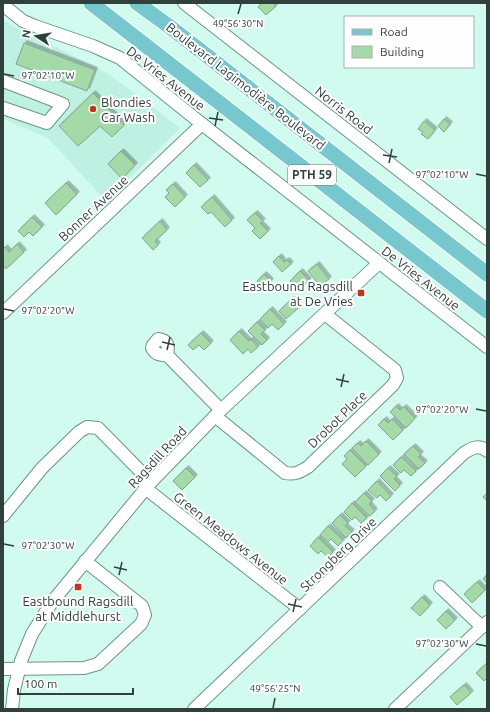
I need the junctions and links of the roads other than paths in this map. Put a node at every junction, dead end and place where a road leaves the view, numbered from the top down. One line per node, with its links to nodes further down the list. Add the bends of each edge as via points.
1 (91, 3): 11 (main road, PTH 59)
2 (137, 3): 10 (main road, Boulevard Lagimodière Boulevard / PTH 59)
3 (184, 3): 8 (street, Norris Road)
4 (3, 6): 7 (street, De Vries Avenue, via 35,26 120,58)
5 (3, 81): 6 (street, via 63,104 47,123)
6 (3, 108)
7 (202, 124): 9 (street, De Vries Avenue); 12 (street, Bonner Avenue)
8 (487, 239)
9 (379, 262): 13 (street, Ragsdill Road); 14 (street, De Vries Avenue)
10 (487, 274)
11 (487, 311)
12 (3, 313)
13 (325, 314): 16 (street, Ragsdill Road); 16 (street, Drobot Place, via 394,370 397,378 308,467 293,474 285,472)
14 (487, 347)
15 (167, 355): 16 (street)
16 (218, 413): 18 (street, Ragsdill Road)
17 (487, 451): 22 (street, Strongberg Drive, via 484,448 473,447 464,453)
18 (148, 485): 19 (street, Green Meadows Avenue, via 98,428 87,427 42,468); 20 (street, Ragsdill Road); 22 (street, Green Meadows Avenue)
19 (3, 516)
20 (85, 561): 25 (street, Ragsdill Road, via 48,608 32,634); 25 (street, via 142,606 144,615 141,624 98,664 84,668)
21 (440, 587): 23 (street)
22 (300, 609): 27 (street, Strongberg Drive)
23 (485, 624): 28 (street)
24 (3, 669): 25 (street)
25 (18, 669): 26 (street, Ragsdill Road)
26 (12, 709)
27 (194, 709)
28 (395, 709)

